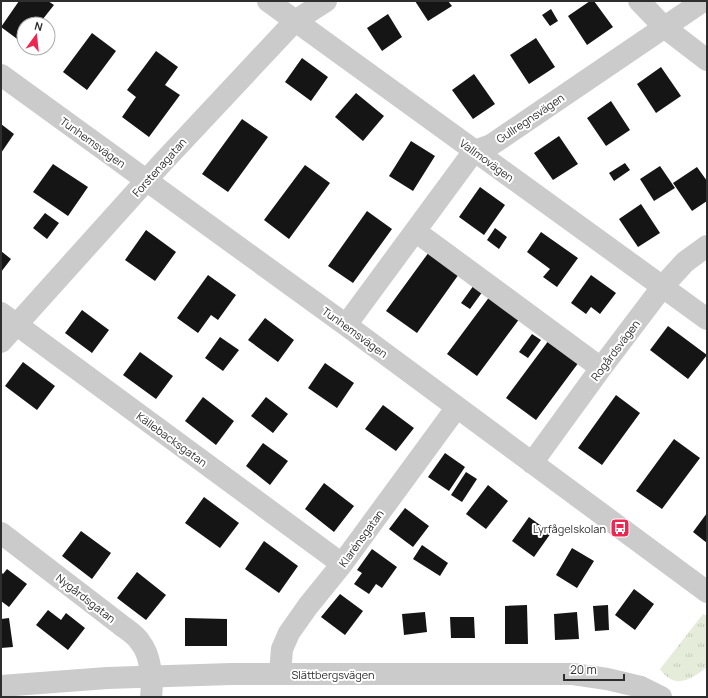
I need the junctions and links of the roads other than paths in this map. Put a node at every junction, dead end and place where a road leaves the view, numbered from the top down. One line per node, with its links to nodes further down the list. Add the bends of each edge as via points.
1 (268, 1): 5 (street, Vallmovägen)
2 (326, 1): 5 (street, Forstenagatan)
3 (639, 1): 6 (street)
4 (703, 1): 6 (street, Gullregnsvägen)
5 (295, 21): 9 (street, Vallmovägen); 10 (street, Forstenagatan)
6 (664, 27): 7 (street); 9 (street, Gullregnsvägen, via 492,145)
7 (707, 60)
8 (1, 75): 10 (street, Tunhemsvägen)
9 (474, 152): 11 (street); 13 (street, Vallmovägen)
10 (146, 180): 14 (street, Forstenagatan); 16 (street, Tunhemsvägen)
11 (415, 231): 16 (street); 18 (street)
12 (707, 246): 13 (street, Rogårdsvägen, via 685,262)
13 (663, 286): 15 (street, Vallmovägen); 18 (street, Rogårdsvägen)
14 (9, 319): 17 (street, Forstenagatan); 22 (street, Källebacksgatan)
15 (707, 319)
16 (346, 325): 19 (street, Tunhemsvägen)
17 (1, 342)
18 (601, 368): 20 (street, Rogårdsvägen)
19 (457, 407): 20 (street, Tunhemsvägen); 22 (street, Klarénsgatan)
20 (532, 463): 23 (street, Tunhemsvägen)
21 (1, 533): 26 (street, Nygårdsgatan, via 140,641 146,653)
22 (342, 564): 24 (street, Klarénsgatan, via 289,634 282,649)
23 (707, 592)
24 (280, 673): 26 (street, Slättbergsvägen, via 231,674); 27 (street, Slättbergsvägen, via 573,674 641,687)
25 (1, 686): 26 (street, Slättbergsvägen, via 107,678)
26 (151, 687)
27 (661, 697)

